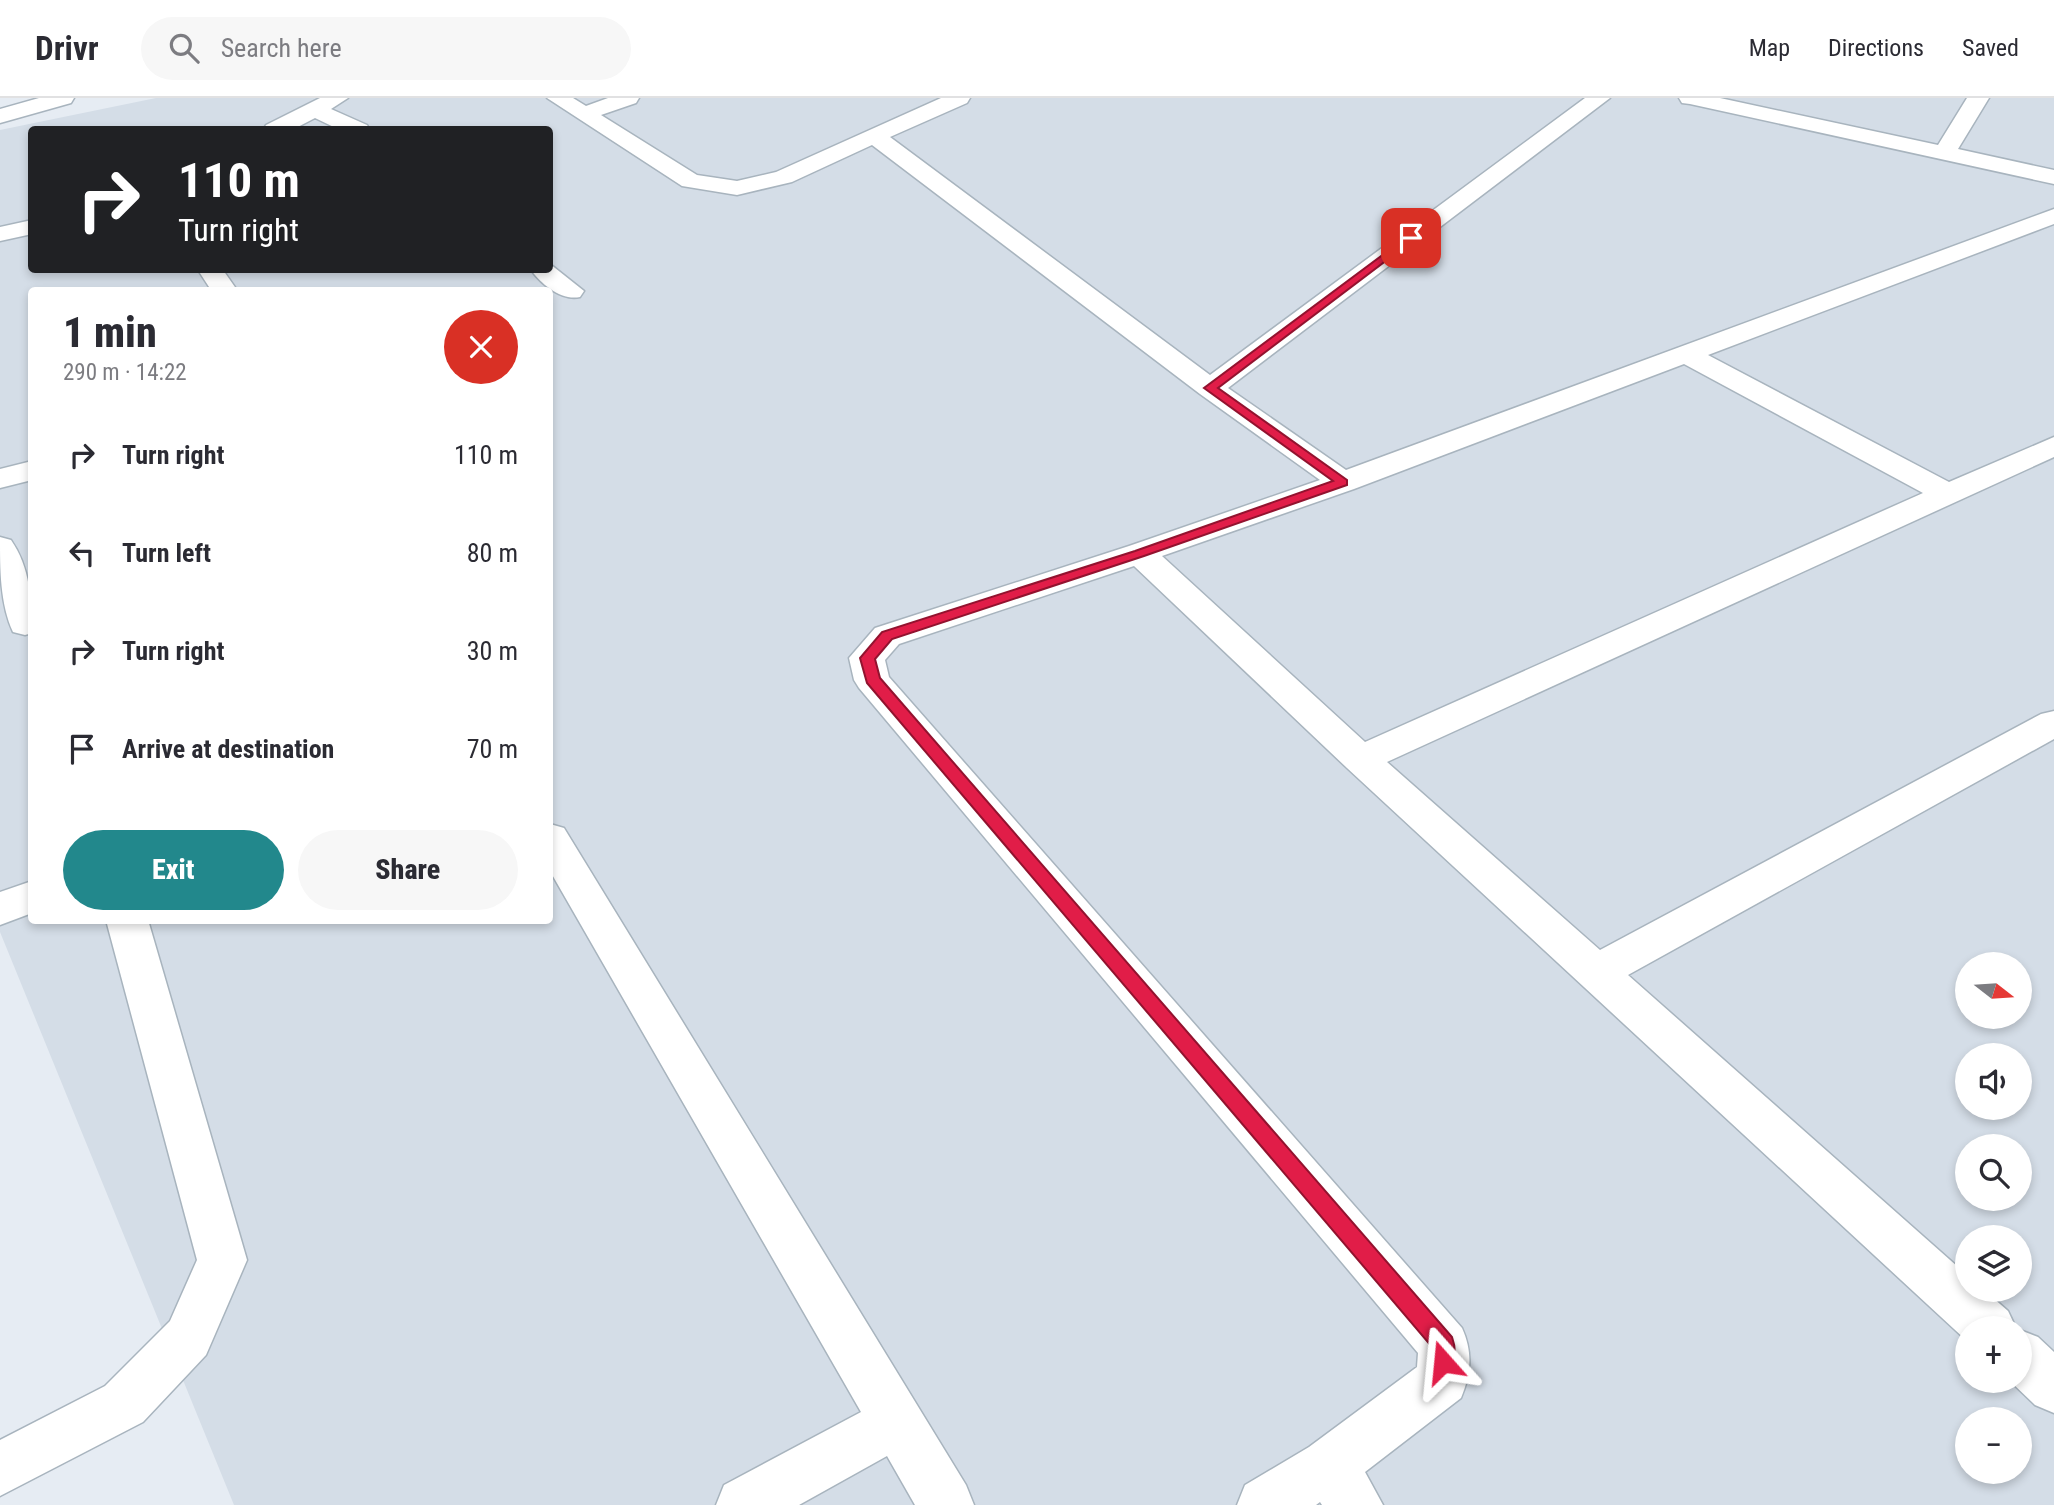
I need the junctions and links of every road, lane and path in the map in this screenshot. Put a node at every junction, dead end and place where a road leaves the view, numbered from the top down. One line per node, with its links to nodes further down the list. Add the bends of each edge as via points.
1 (63, 98): 12 (street)
2 (337, 98): 10 (street)
3 (558, 98): 11 (street)
4 (628, 98): 11 (street)
5 (959, 98): 15 (street)
6 (1565, 98): 9 (street)
7 (1690, 98): 16 (street)
8 (1978, 98): 16 (street)
9 (1594, 101): 24 (street)
10 (313, 109): 13 (street); 14 (street)
11 (584, 114): 15 (street, via 690,181 737,188 784,177)
12 (0, 116)
13 (281, 126)
14 (350, 126)
15 (874, 136): 24 (street)
16 (1944, 153): 17 (street)
17 (2054, 177)
18 (2054, 216): 23 (street)
19 (28, 228): 20 (street)
20 (0, 234)
21 (548, 273): 22 (street)
22 (571, 291)
23 (1686, 354): 28 (street); 29 (street)
24 (1210, 388): 28 (street)
25 (2044, 460): 29 (street)
26 (28, 471): 27 (street)
27 (0, 478)
28 (1343, 482): 31 (street)
29 (1948, 494): 34 (street)
30 (0, 547): 32 (street)
31 (1140, 553): 34 (street); 45 (street, via 887,635 867,658 873,680 1444,1345 1443,1380)
32 (19, 626)
33 (2054, 723): 39 (street)
34 (1360, 759): 39 (street)
35 (553, 843): 43 (street)
36 (28, 898): 37 (street)
37 (0, 909)
38 (128, 924): 44 (street, via 222,1260 188,1338 124,1404)
39 (1597, 972): 40 (street)
40 (1977, 1316)
41 (2032, 1366): 42 (street)
42 (2054, 1387)
43 (896, 1422): 46 (street); 47 (street)
44 (0, 1469)
45 (1342, 1486): 48 (street)
46 (744, 1505)
47 (946, 1505)
48 (1265, 1505)

